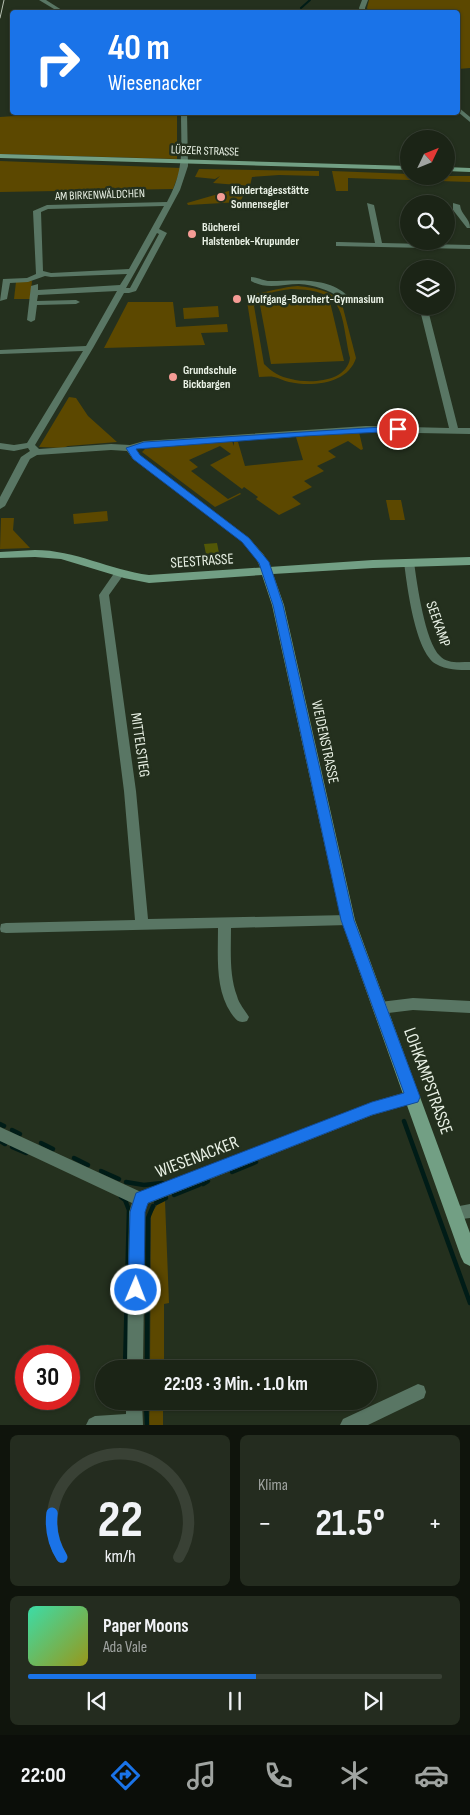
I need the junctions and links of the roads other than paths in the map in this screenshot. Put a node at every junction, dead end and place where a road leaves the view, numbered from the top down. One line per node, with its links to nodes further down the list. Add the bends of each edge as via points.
1 (42, 0): 2 (street)
2 (59, 10)
3 (460, 111): 5 (street)
4 (184, 115): 7 (street)
5 (470, 120)
6 (0, 156): 7 (street, LÜBZER STRASSE)
7 (185, 162): 8 (street, LÜBZER STRASSE); 11 (street)
8 (400, 168)
9 (455, 169): 10 (street)
10 (470, 170)
11 (169, 204): 15 (street); 20 (street, AM BIRKENWÄLDCHEN, via 39,209 36,212)
12 (370, 205): 17 (street)
13 (456, 205): 14 (street)
14 (470, 226)
15 (155, 230): 19 (street); 22 (street, via 163,232 133,289)
16 (339, 244): 17 (street)
17 (379, 244): 18 (street)
18 (470, 246)
19 (132, 271): 20 (street); 22 (street)
20 (39, 275): 23 (street, AM BIRKENWÄLDCHEN); 25 (street, via 28,280 6,280)
21 (254, 279): 24 (street, via 266,283 312,283 327,286)
22 (121, 289): 23 (street); 30 (street)
23 (34, 293): 27 (street, AM BIRKENWÄLDCHEN)
24 (344, 296)
25 (4, 299)
26 (76, 302): 27 (street)
27 (32, 304): 29 (street, AM BIRKENWÄLDCHEN)
28 (425, 315): 32 (street)
29 (30, 320)
30 (89, 348): 31 (street); 36 (street)
31 (0, 352)
32 (454, 430): 33 (street); 35 (street, via 354,430 144,444)
33 (470, 431)
34 (0, 446): 36 (street)
35 (130, 448): 36 (street); 41 (street, via 136,457 246,540 259,554)
36 (32, 449): 37 (street)
37 (0, 506)
38 (0, 555): 42 (street, SEESTRASSE, via 58,554)
39 (470, 561): 40 (street, SEESTRASSE)
40 (409, 562): 41 (street, SEESTRASSE); 43 (street, SEEKAMP, via 413,596 433,656 445,665)
41 (267, 572): 42 (street, SEESTRASSE, via 160,579); 44 (street, WEIDENSTRASSE, via 278,605)
42 (119, 574): 46 (street, MITTELSTIEG, via 104,595 130,791)
43 (470, 666)
44 (348, 920): 45 (street); 49 (street, LOHKAMPSTRASSE)
45 (224, 922): 46 (street); 50 (street, via 227,983 235,1009)
46 (139, 925): 47 (street)
47 (6, 928)
48 (470, 1007): 49 (street, via 413,1004)
49 (380, 1008): 51 (street, LOHKAMPSTRASSE)
50 (242, 1017)
51 (412, 1097): 53 (street, WIESENACKER, via 372,1109); 54 (street, LOHKAMPSTRASSE)
52 (0, 1134): 53 (street)
53 (141, 1198): 56 (street, via 137,1212)
54 (462, 1212): 55 (street, LOHKAMPSTRASSE)
55 (470, 1257)
56 (135, 1360)
57 (418, 1392): 61 (street)
58 (134, 1410): 59 (street)
59 (134, 1423): 60 (street)
60 (96, 1425)
61 (349, 1425)

